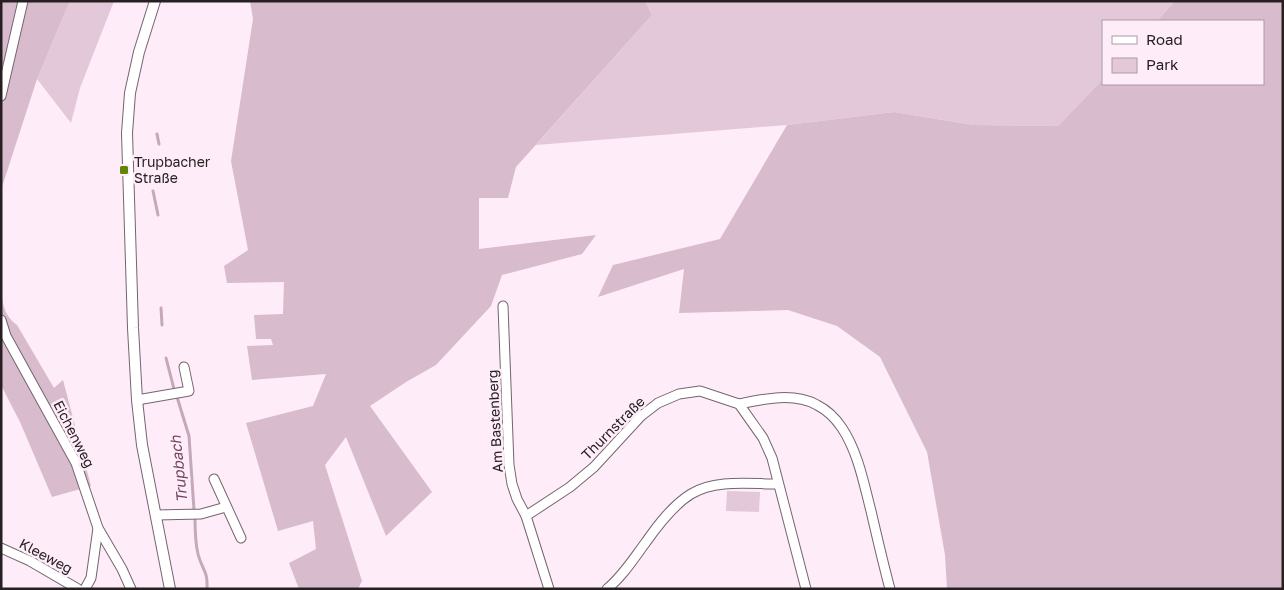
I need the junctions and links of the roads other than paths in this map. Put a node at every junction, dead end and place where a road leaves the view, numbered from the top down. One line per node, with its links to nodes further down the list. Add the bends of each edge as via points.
1 (23, 1): 3 (street)
2 (155, 1): 7 (street, via 130,93 127,134)
3 (1, 96)
4 (503, 306): 13 (street, Am Bastenberg, via 509,465 512,484)
5 (1, 320): 14 (street, Eichenweg, via 6,336 76,463)
6 (184, 367): 7 (street, via 189,390)
7 (137, 400): 12 (street, via 142,446)
8 (739, 404): 10 (street, via 763,438); 13 (street, Thurnstraße, via 700,391 679,394 658,403 641,416 594,467); 24 (street, via 785,397 802,400 829,413 842,428 858,463)
9 (214, 479): 11 (street)
10 (778, 484): 22 (street, via 710,486 691,494 669,512 627,569); 23 (street)
11 (226, 507): 12 (street, via 196,514); 15 (street)
12 (156, 515): 20 (street)
13 (526, 516): 21 (street, Am Bastenberg)
14 (98, 528): 18 (street, Kleeweg, via 91,578); 19 (street, Eichenweg)
15 (241, 538)
16 (1, 548): 17 (street, Kleeweg)
17 (78, 589)
18 (85, 589)
19 (131, 589)
20 (170, 589)
21 (549, 589)
22 (606, 589)
23 (806, 589)
24 (890, 589)

